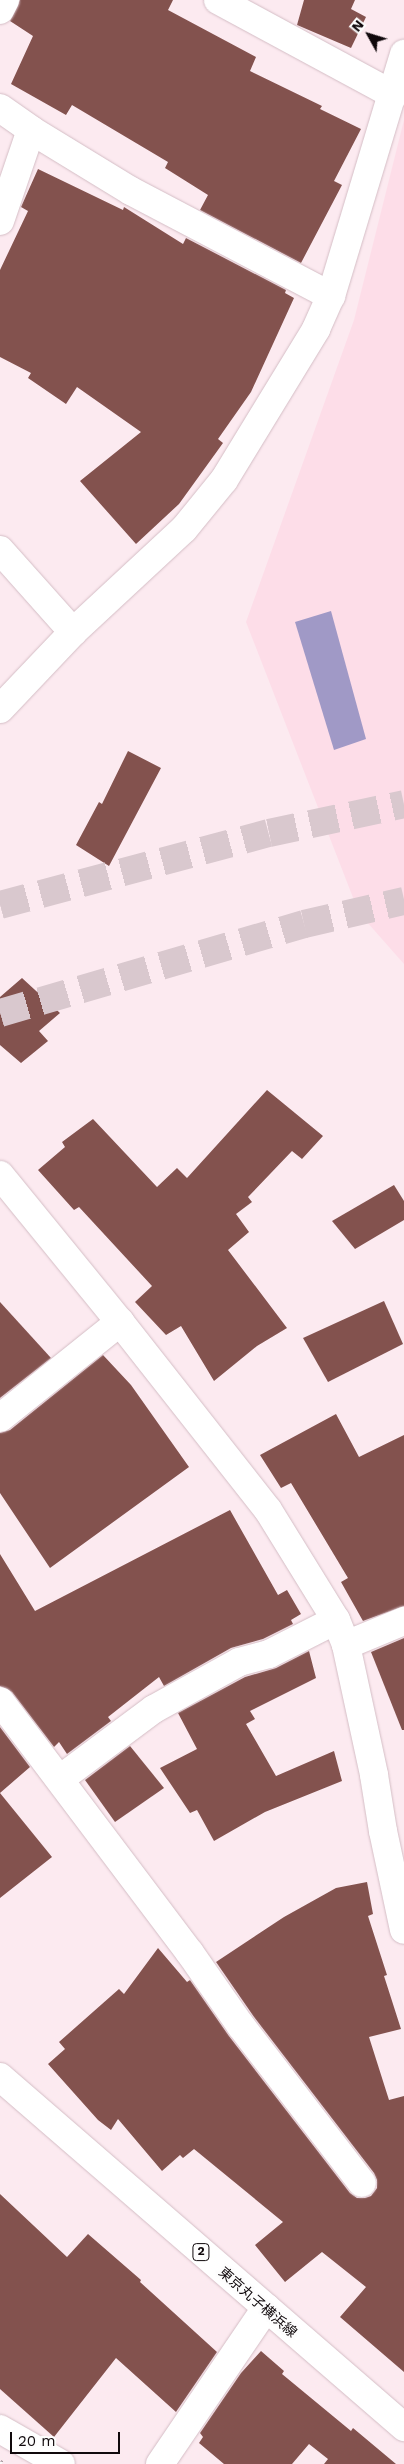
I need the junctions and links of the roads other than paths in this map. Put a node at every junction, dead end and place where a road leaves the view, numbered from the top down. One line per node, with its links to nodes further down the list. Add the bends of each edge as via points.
1 (4, 0): 3 (street)
2 (218, 0): 5 (street)
3 (0, 10)
4 (404, 54): 5 (street)
5 (394, 94): 9 (street)
6 (0, 108): 7 (street)
7 (31, 130): 8 (street); 9 (street, via 131,191)
8 (0, 221)
9 (331, 296): 11 (street, via 316,329 224,480 184,529)
10 (0, 550): 11 (street)
11 (73, 632): 12 (street)
12 (0, 709)
13 (2, 1182): 14 (street)
14 (120, 1322): 15 (street); 16 (street, via 268,1510)
15 (0, 1418)
16 (336, 1620): 18 (street); 20 (street, via 269,1654 238,1662 154,1709)
17 (404, 1620): 18 (street)
18 (346, 1645): 21 (street, via 374,1775)
19 (0, 1701): 20 (street)
20 (60, 1779): 24 (street, via 241,2026)
21 (393, 1825): 22 (street)
22 (404, 1930)
23 (0, 2077): 25 (street, 東京丸子横浜線 / 2)
24 (362, 2183)
25 (266, 2308): 26 (street, 東京丸子横浜線 / 2); 29 (street)
26 (404, 2427)
27 (0, 2429): 28 (street)
28 (61, 2464)
29 (160, 2464)

